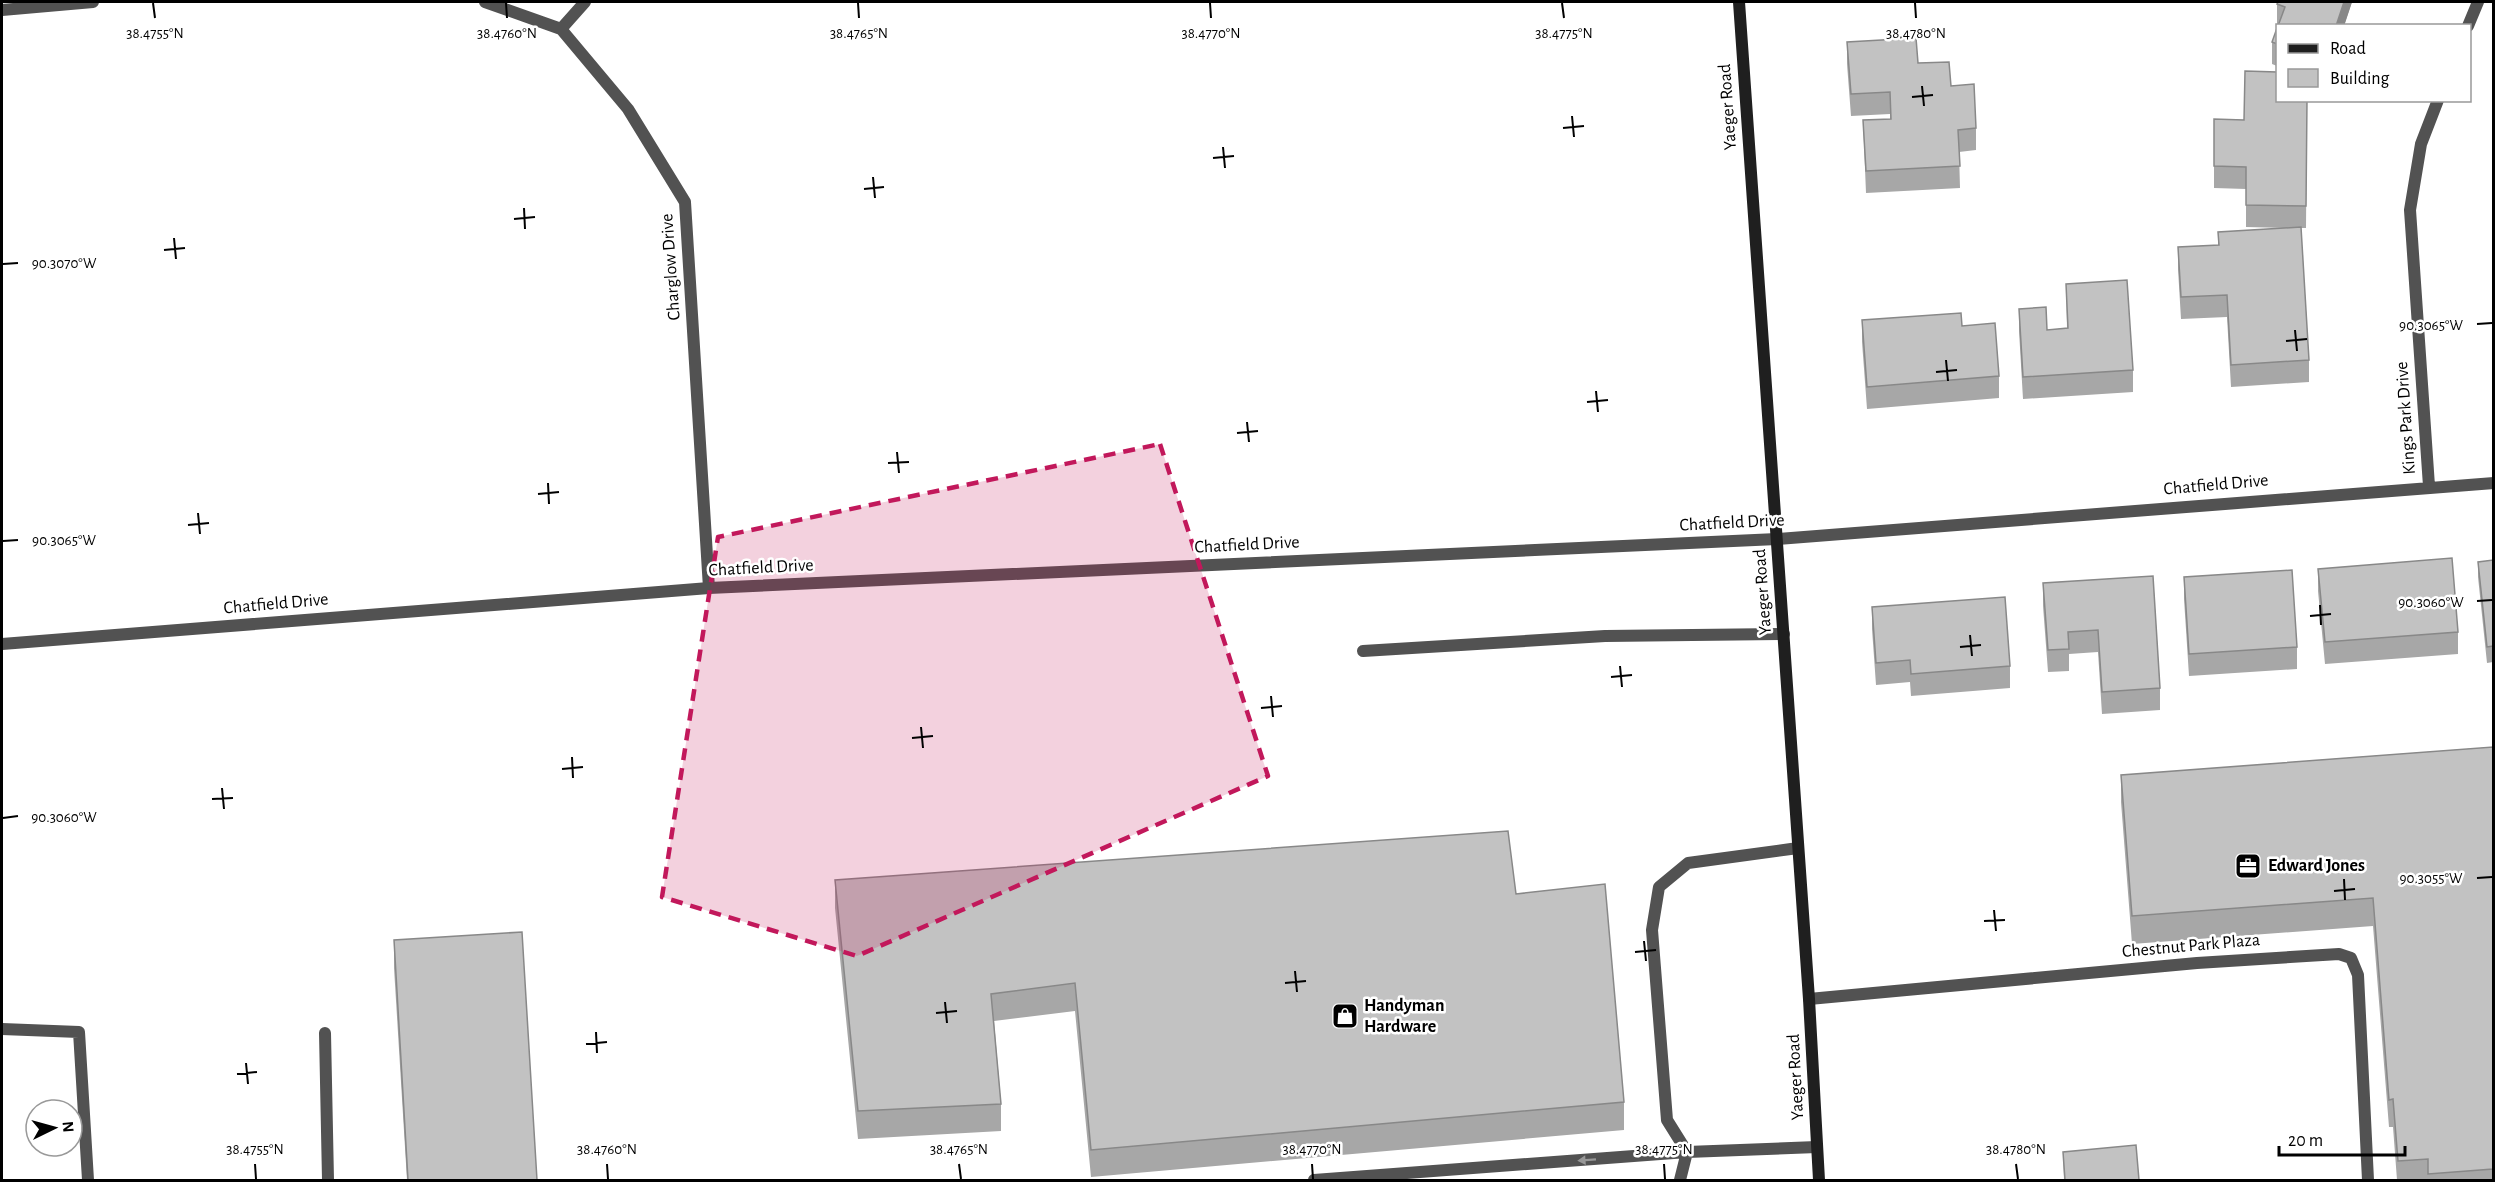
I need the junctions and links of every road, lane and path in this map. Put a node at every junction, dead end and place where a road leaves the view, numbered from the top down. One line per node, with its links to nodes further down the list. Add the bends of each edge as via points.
1 (93, 2): 6 (street)
2 (485, 2): 8 (street)
3 (585, 2): 8 (street)
4 (1739, 2): 12 (street, Yaeger Road)
5 (2478, 2): 7 (street)
6 (2, 10)
7 (2469, 24)
8 (561, 29): 13 (street, Charglow Drive, via 628,109 685,202)
9 (2437, 102): 11 (street, Kings Park Drive, via 2421,144 2410,210)
10 (2493, 483): 11 (street, Chatfield Drive)
11 (2429, 486): 12 (street, Chatfield Drive)
12 (1777, 539): 13 (street, Chatfield Drive); 14 (street, Yaeger Road)
13 (709, 588): 15 (street, Chatfield Drive)
14 (1784, 634): 16 (street, via 1605,636); 17 (street, Yaeger Road)
15 (2, 644)
16 (1363, 651)
17 (1798, 848): 18 (street, Yaeger Road); 22 (street, via 1688,862 1659,887 1652,930 1667,1120)
18 (1809, 999): 21 (street, Yaeger Road); 28 (street, Chestnut Park Plaza, via 2197,963 2339,954 2351,958 2358,975)
19 (2, 1029): 23 (street, via 79,1032)
20 (325, 1033): 24 (street)
21 (1818, 1148): 22 (street); 27 (street, Yaeger Road)
22 (1687, 1152): 25 (street, one-way to 25); 26 (street)
23 (88, 1180)
24 (328, 1180)
25 (1314, 1180)
26 (1680, 1180)
27 (1820, 1180)
28 (2368, 1180)

